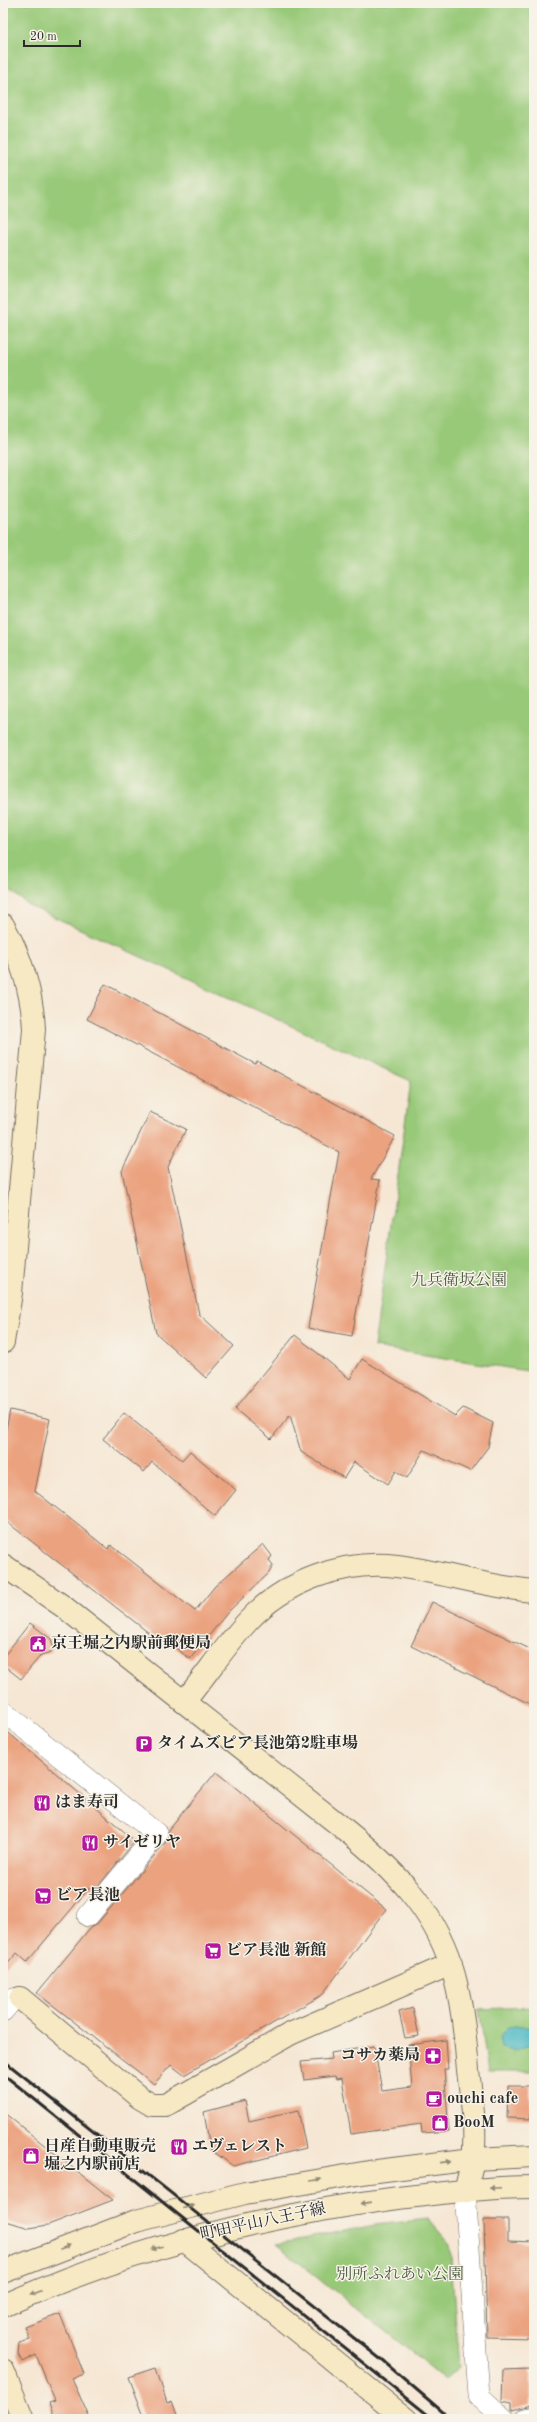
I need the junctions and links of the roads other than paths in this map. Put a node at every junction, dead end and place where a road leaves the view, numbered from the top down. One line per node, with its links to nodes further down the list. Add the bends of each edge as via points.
1 (3, 925): 2 (street, via 24,973 33,1010 34,1028 11,1293)
2 (3, 1342)
3 (3, 1565): 5 (street, via 64,1606)
4 (534, 1591): 5 (street, via 509,1589 396,1566 372,1565 335,1570 284,1592 248,1620)
5 (184, 1702): 8 (street, via 390,1867 423,1907)
6 (3, 1712): 7 (street, via 157,1834)
7 (88, 1916)
8 (451, 1964): 9 (street, via 290,2034 166,2105 152,2105 140,2098); 11 (street, via 464,2028 475,2133)
9 (11, 2004)
10 (534, 2156): 11 (street, 町田平山八王子線)
11 (473, 2159): 13 (street); 15 (street, 町田平山八王子線, one-way to 11, via 130,2223 245,2193 329,2178)
12 (534, 2187): 13 (street, 町田平山八王子線, one-way to 13)
13 (465, 2190): 14 (street, 町田平山八王子線, one-way to 14, via 320,2209); 21 (street, via 478,2396)
14 (184, 2240): 16 (street, 町田平山八王子線, one-way to 16, via 115,2262); 20 (street)
15 (3, 2272)
16 (3, 2306)
17 (3, 2370): 19 (street)
18 (534, 2417): 22 (street)
19 (23, 2419)
20 (406, 2419)
21 (504, 2419)
22 (525, 2419)

